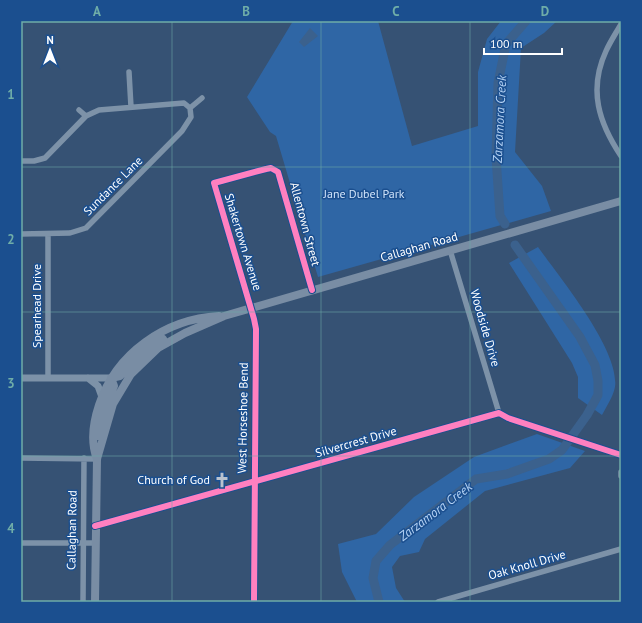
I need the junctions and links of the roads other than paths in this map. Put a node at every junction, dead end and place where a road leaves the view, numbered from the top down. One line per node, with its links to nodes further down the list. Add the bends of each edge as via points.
1 (621, 24): 8 (street, via 600,64 597,90 603,126)
2 (129, 72): 4 (street)
3 (202, 98): 5 (street)
4 (131, 107): 5 (street, via 184,103); 7 (street, via 103,109)
5 (190, 108): 13 (street, Sundance Lane, via 191,117 182,131 91,224 78,232)
6 (79, 110): 7 (street)
7 (86, 116): 9 (street, via 45,158)
8 (621, 156)
9 (21, 161)
10 (271, 168): 15 (street, Allentown Street, via 281,177); 16 (street, Shakertown Avenue, via 214,183)
11 (621, 201): 14 (main road, Callaghan Road)
12 (21, 234): 13 (street, Sundance Lane)
13 (48, 234): 20 (street, Spearhead Drive)
14 (450, 250): 15 (main road, Callaghan Road); 24 (street, Woodside Drive)
15 (312, 290): 16 (main road, Callaghan Road)
16 (251, 308): 17 (main road, Callaghan Road); 31 (street, West Horseshoe Bend, via 256,329)
17 (224, 316): 18 (main road, Callaghan Road); 22 (main road, Callaghan Road, via 206,317 175,326 156,335 126,358)
18 (208, 323): 22 (main road, via 189,327 158,342 142,353 120,376); 26 (main road, Callaghan Road, via 158,348 131,374 110,411)
19 (21, 378): 20 (street)
20 (48, 378): 21 (street)
21 (87, 378): 22 (street); 23 (street, via 98,386)
22 (111, 378): 23 (main road, Callaghan Road); 26 (main road, via 114,386 100,426)
23 (102, 397): 26 (main road, Callaghan Road, via 92,447)
24 (499, 413): 25 (street); 31 (street, Silvercrest Drive)
25 (621, 455)
26 (98, 456): 28 (street); 32 (main road, Callaghan Road)
27 (21, 458): 28 (street)
28 (84, 458): 33 (street, Callaghan Road)
29 (621, 472): 30 (street)
30 (621, 476)
31 (254, 482): 32 (street, Silvercrest Drive); 39 (street, West Horseshoe Bend)
32 (95, 526): 35 (main road, Callaghan Road)
33 (84, 542): 34 (street); 35 (street); 37 (street, Callaghan Road)
34 (21, 543)
35 (96, 543): 38 (main road, Callaghan Road)
36 (621, 549): 40 (street, Oak Knoll Drive)
37 (83, 602)
38 (95, 602)
39 (254, 602)
40 (438, 602)

